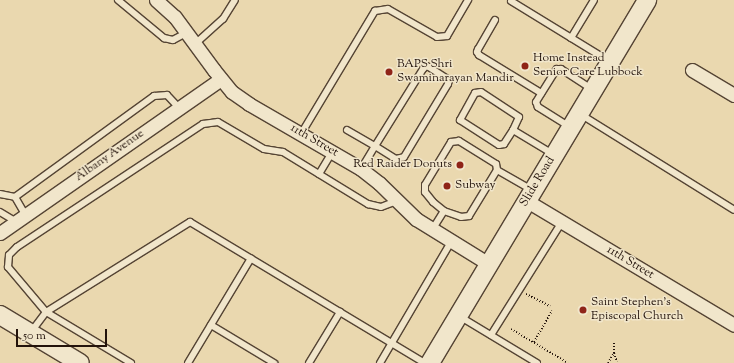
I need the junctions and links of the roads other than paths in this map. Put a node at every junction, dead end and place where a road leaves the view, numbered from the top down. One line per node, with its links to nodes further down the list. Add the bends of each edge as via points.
1 (118, 0): 9 (lane, via 164,38 173,40)
2 (156, 0): 9 (street, 11th Street, via 175,17)
3 (235, 0): 11 (lane, via 223,19)
4 (468, 0): 22 (lane, via 447,36 437,38 388,9 375,11)
5 (594, 0): 10 (lane)
6 (647, 0): 12 (main road, Slide Road)
7 (511, 1): 10 (lane)
8 (495, 20): 16 (lane, via 478,49 479,56)
9 (186, 33): 11 (street, 11th Street)
10 (571, 38): 12 (lane)
11 (195, 44): 14 (street, 11th Street)
12 (610, 62): 15 (main road, Slide Road)
13 (692, 70): 17 (street)
14 (220, 79): 18 (street, Albany Avenue); 22 (street, 11th Street, via 232,92 249,104)
15 (594, 89): 16 (lane, via 561,69 557,70); 19 (main road, Slide Road)
16 (542, 93): 19 (lane, via 536,102 538,107)
17 (734, 95)
18 (178, 108): 31 (lane, via 167,95 154,96); 36 (street, Albany Avenue)
19 (575, 120): 25 (main road, Slide Road); 33 (lane)
20 (348, 130): 23 (lane)
21 (513, 130): 21 (lane, via 504,144 499,145 462,122 461,117 475,93 480,92 519,117); 25 (lane)
22 (301, 134): 24 (street, 11th Street)
23 (375, 146): 23 (lane, via 396,159 404,158 449,80 429,67 423,68); 26 (lane)
24 (332, 152): 26 (street, 11th Street); 28 (lane)
25 (554, 155): 30 (main road, Slide Road)
26 (361, 169): 32 (street, 11th Street)
27 (497, 170): 30 (lane); 34 (lane, via 467,218); 34 (lane, via 496,164 459,141 451,142 425,185 425,192)
28 (319, 174): 32 (lane, via 375,206 386,206); 43 (lane, via 283,152 264,148 224,124 213,121 203,124 9,255 8,267)
29 (0, 194): 31 (lane)
30 (530, 196): 37 (street, 11th Street); 42 (main road, Slide Road)
31 (15, 197): 36 (lane)
32 (396, 201): 38 (street, 11th Street)
33 (734, 210)
34 (444, 211): 38 (lane)
35 (0, 212): 36 (lane)
36 (20, 218): 39 (street, Albany Avenue)
37 (562, 222): 48 (street, 11th Street); 50 (lane)
38 (432, 230): 40 (street, 11th Street)
39 (0, 233)
40 (451, 242): 42 (street, 11th Street); 51 (lane)
41 (251, 258): 43 (lane, via 190,222); 44 (lane); 47 (lane)
42 (489, 264): 46 (main road, Slide Road)
43 (46, 312): 49 (lane); 53 (lane)
44 (340, 312): 51 (lane); 56 (lane)
45 (0, 315): 49 (main road)
46 (458, 315): 50 (lane); 59 (main road, Slide Road)
47 (211, 325): 54 (lane); 55 (lane)
48 (734, 326)
49 (30, 333): 52 (main road)
50 (491, 335): 60 (lane)
51 (392, 343): 57 (lane); 58 (lane)
52 (80, 363)
53 (131, 363)
54 (188, 363)
55 (274, 363)
56 (309, 363)
57 (380, 363)
58 (425, 363)
59 (430, 363)
60 (538, 363)

